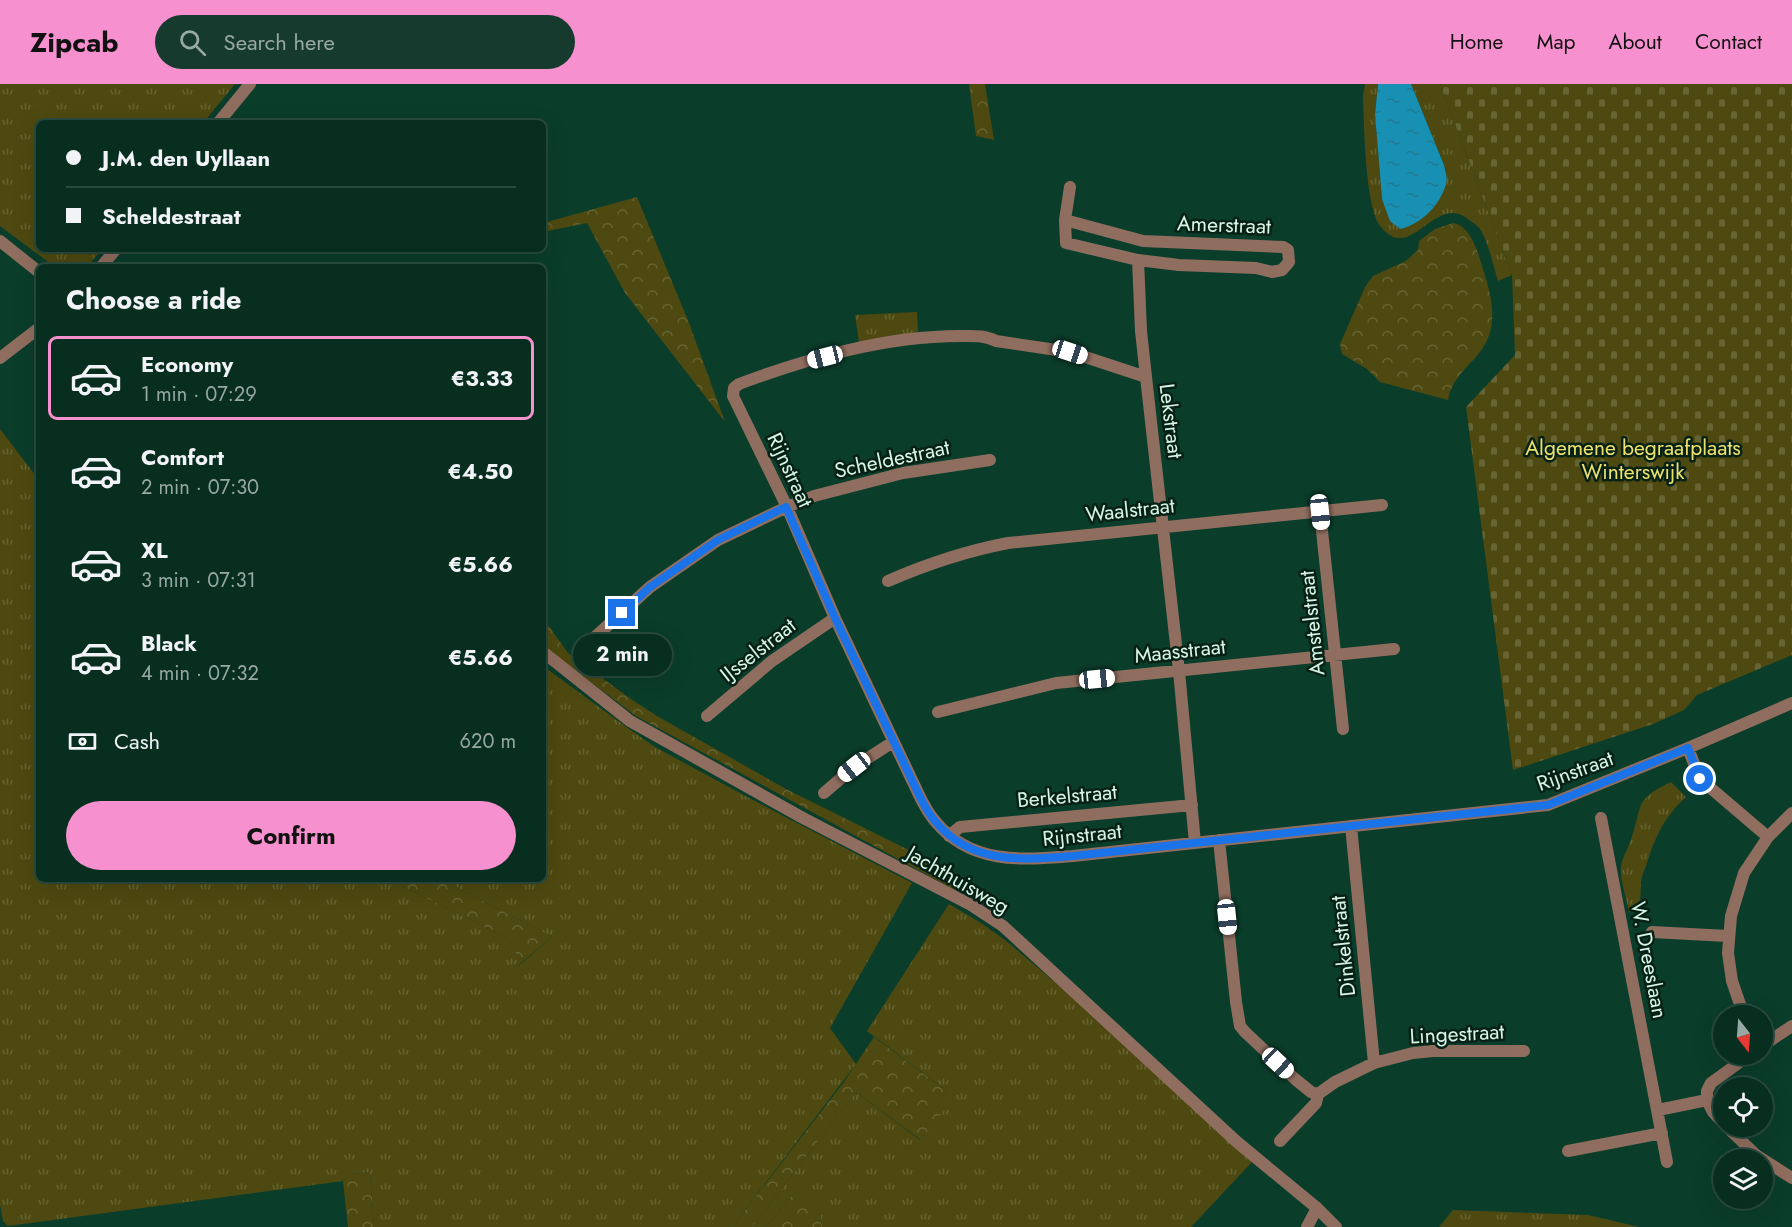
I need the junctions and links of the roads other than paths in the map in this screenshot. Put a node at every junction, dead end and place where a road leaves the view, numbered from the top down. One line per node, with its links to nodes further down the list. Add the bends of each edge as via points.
1 (250, 84): 2 (street)
2 (220, 120)
3 (1070, 187): 4 (street, Amerstraat)
4 (1065, 220): 7 (street, Amerstraat, via 1066,243); 7 (street, Amerstraat, via 1143,241 1283,247 1289,258 1282,270 1272,272)
5 (0, 241): 9 (street)
6 (114, 252): 8 (street)
7 (1137, 260): 12 (street)
8 (104, 264)
9 (36, 270)
10 (36, 330): 11 (street)
11 (0, 358)
12 (1146, 377): 13 (street, Lekstraat, via 1070,352 996,341 988,336 944,336 871,345 759,377 734,388); 18 (street, Lekstraat)
13 (739, 407): 16 (street, Rijnstraat)
14 (990, 460): 16 (street, Scheldestraat, via 903,473)
15 (1382, 505): 17 (street, Waalstraat)
16 (786, 507): 20 (street, Rijnstraat); 21 (street, Scheldestraat, via 718,540 650,587)
17 (1320, 512): 18 (street, Waalstraat); 24 (street, Amstelstraat)
18 (1163, 526): 19 (street, Waalstraat, via 982,548); 25 (street, Lekstraat)
19 (888, 581)
20 (835, 618): 28 (street, IJsselstraat, via 772,661); 30 (street, Rijnstraat)
21 (594, 638)
22 (1394, 649): 24 (street, Maasstraat)
23 (546, 654): 59 (street, Jachthuisweg, via 630,721 1003,926 1236,1142)
24 (1335, 655): 25 (street, Maasstraat); 29 (street, Amstelstraat)
25 (1179, 671): 27 (street, Maasstraat, via 1056,683); 33 (street, Lekstraat)
26 (1792, 703): 31 (street, Rijnstraat)
27 (938, 712)
28 (707, 716)
29 (1343, 729)
30 (893, 742): 32 (street, via 854,767); 37 (street, Rijnstraat, via 920,797)
31 (1688, 748): 36 (street, Rijnstraat, via 1548,805); 38 (street, via 1700,779)
32 (824, 793)
33 (1192, 805): 37 (street, Berkelstraat, via 960,827); 40 (street, Lekstraat)
34 (1792, 813): 38 (street)
35 (1601, 818): 51 (street, W. Dreeslaan)
36 (1351, 826): 39 (street, Rijnstraat); 47 (street, Dinkelstraat)
37 (949, 836): 40 (street, Rijnstraat, via 983,854 1031,860)
38 (1768, 837): 42 (street, via 1744,873)
39 (1219, 840): 40 (street, Rijnstraat); 49 (street, via 1240,1026 1295,1079)
40 (1195, 843)
41 (1652, 932): 42 (street)
42 (1728, 936): 43 (street, via 1732,981)
43 (1740, 1005)
44 (1792, 1026): 45 (street)
45 (1773, 1039)
46 (1524, 1051): 47 (street, Lingestraat, via 1433,1051)
47 (1374, 1063): 49 (street, Lingestraat)
48 (1736, 1065): 50 (street, via 1711,1083)
49 (1318, 1094): 55 (street, Lingestraat, via 1316,1103)
50 (1707, 1100): 51 (street); 52 (street)
51 (1658, 1110): 53 (street, W. Dreeslaan)
52 (1713, 1112)
53 (1662, 1133): 56 (street); 57 (street, W. Dreeslaan)
54 (1737, 1137): 58 (street, via 1755,1155)
55 (1280, 1141)
56 (1568, 1151)
57 (1667, 1162)
58 (1792, 1178)
59 (1317, 1208): 60 (street); 61 (street, Jachthuisweg)
60 (1307, 1227)
61 (1336, 1227)

